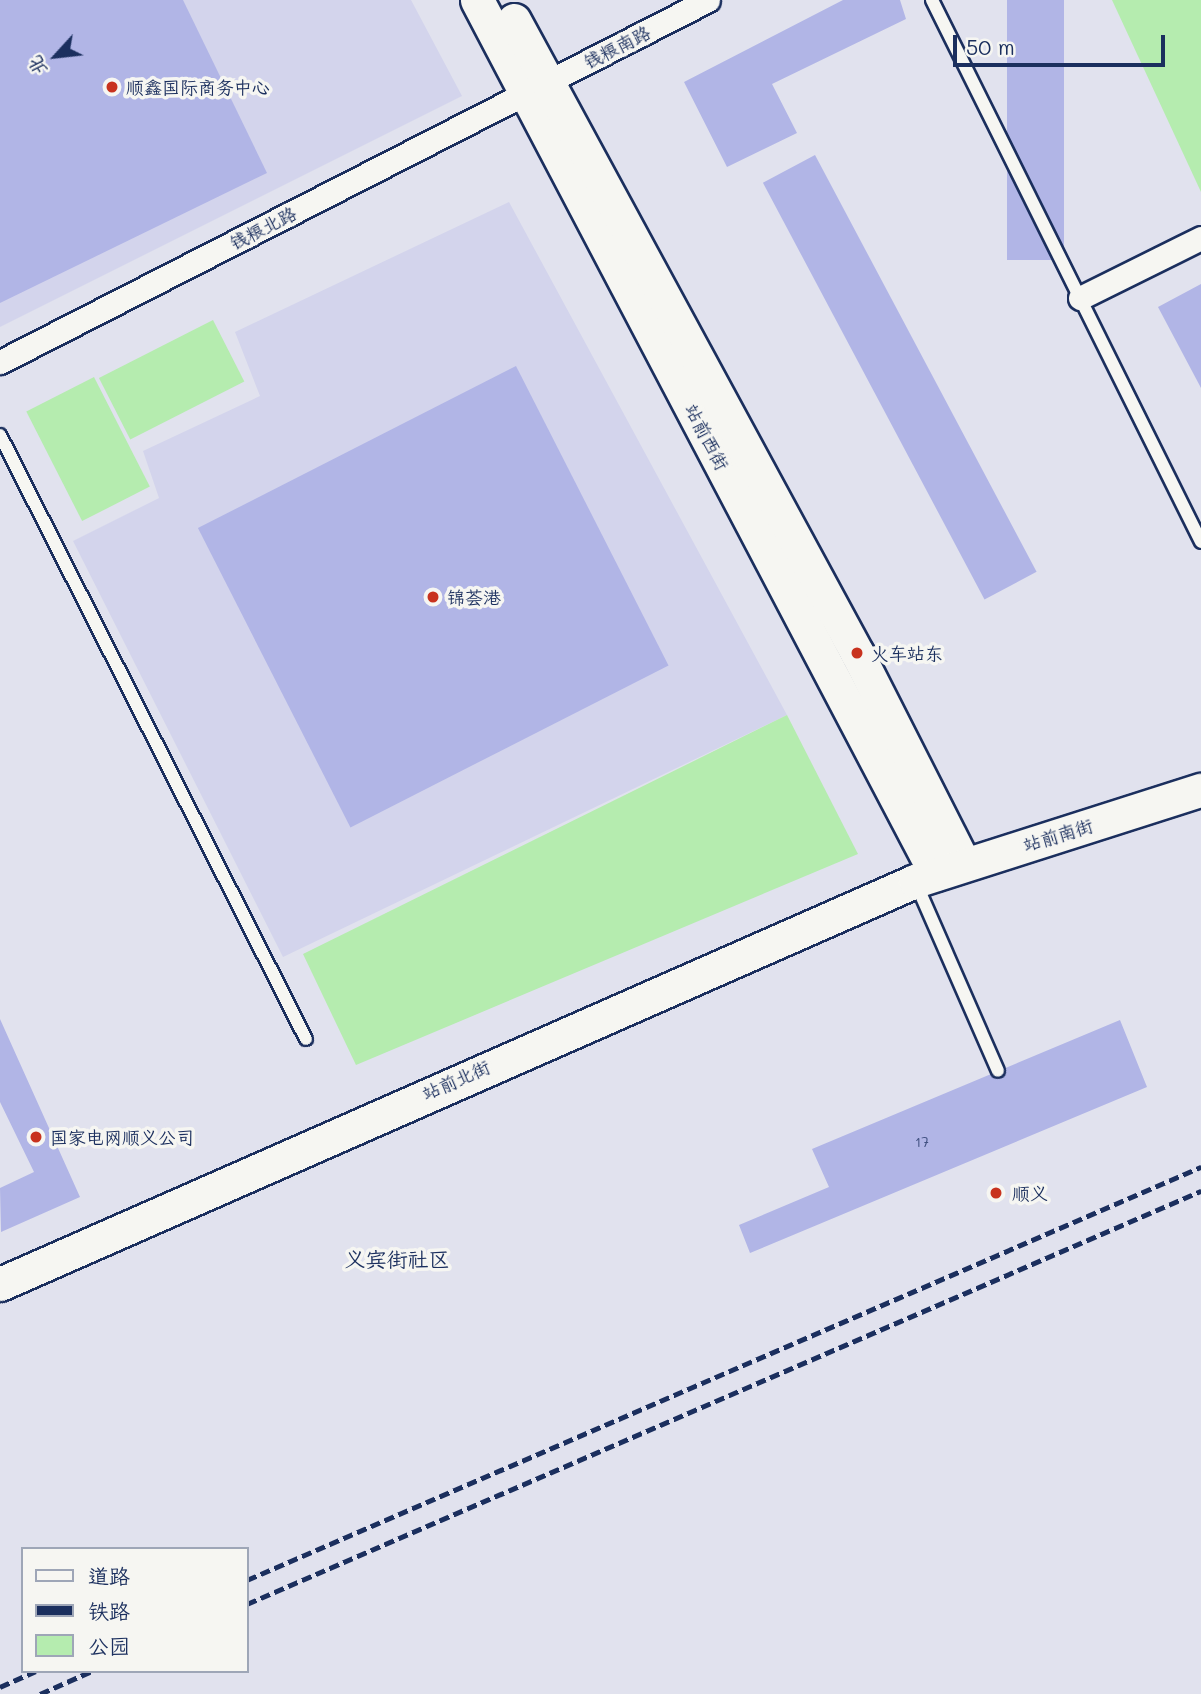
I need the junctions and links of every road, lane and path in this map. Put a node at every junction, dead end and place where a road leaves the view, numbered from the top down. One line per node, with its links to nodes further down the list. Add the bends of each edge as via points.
1 (477, 0): 5 (main road, 站前西街)
2 (503, 0): 5 (main road, 站前西街)
3 (708, 0): 5 (street, 钱粮南路)
4 (932, 0): 7 (lane)
5 (536, 88): 8 (street, 钱粮北路); 12 (main road, 站前西街)
6 (1201, 238): 7 (street)
7 (1080, 298): 10 (lane)
8 (0, 362)
9 (0, 435): 13 (lane)
10 (1201, 542)
11 (1201, 790): 12 (main road, 站前南街)
12 (938, 873): 14 (lane); 15 (main road, 站前北街)
13 (306, 1039)
14 (998, 1071)
15 (0, 1284)

